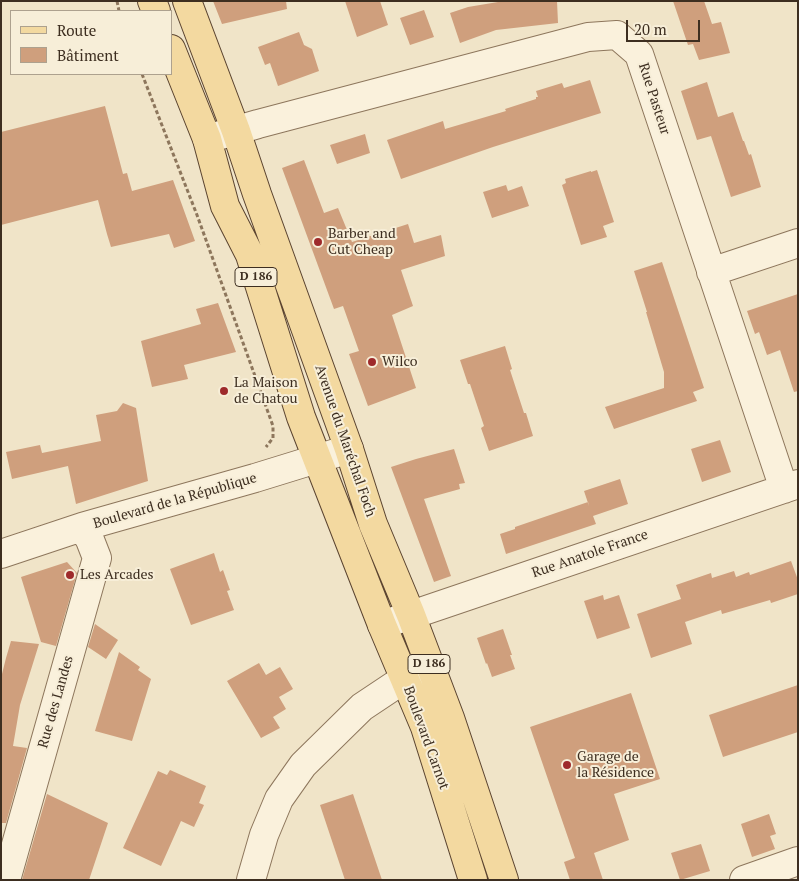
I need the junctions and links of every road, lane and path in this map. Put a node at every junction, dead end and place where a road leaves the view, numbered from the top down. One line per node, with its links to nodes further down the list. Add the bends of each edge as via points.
1 (187, 1): 4 (main road, Avenue du Maréchal Foch / D 186)
2 (172, 52): 5 (main road, D 186)
3 (142, 75): 8 (path)
4 (236, 131): 5 (street, Rue Pasteur); 7 (street, Rue Pasteur, via 588,37 617,35 639,54); 9 (main road, Avenue du Maréchal Foch / D 186)
5 (207, 139): 10 (main road, D 186, via 225,206 250,255 301,417)
6 (798, 243): 7 (street)
7 (711, 272): 11 (street, Rue Pasteur)
8 (273, 426)
9 (349, 449): 10 (street, Boulevard de la République); 12 (main road, Avenue du Maréchal Foch / D 186)
10 (318, 459): 12 (main road, D 186, via 337,473); 13 (street, Boulevard de la République); 16 (main road, Boulevard Carnot / D 186)
11 (791, 486): 15 (street, Rue Anatole France)
12 (373, 524): 15 (main road, Avenue du Maréchal Foch / D 186)
13 (82, 527): 14 (street, Boulevard de la République); 19 (street, Rue des Landes, via 98,558)
14 (1, 554)
15 (411, 615): 16 (street, Rue Anatole France); 17 (main road, Avenue du Maréchal Foch / D 186)
16 (382, 625): 18 (main road, Boulevard Carnot / D 186)
17 (431, 668): 18 (street); 24 (main road, Avenue du Maréchal Foch / D 186)
18 (404, 679): 22 (street, via 362,707 304,766 280,800 264,835); 23 (main road, Boulevard Carnot / D 186, via 425,727)
19 (12, 821): 21 (street, Rue des Landes)
20 (798, 861): 25 (street)
21 (6, 880)
22 (250, 880)
23 (473, 880)
24 (504, 880)
25 (744, 880)

